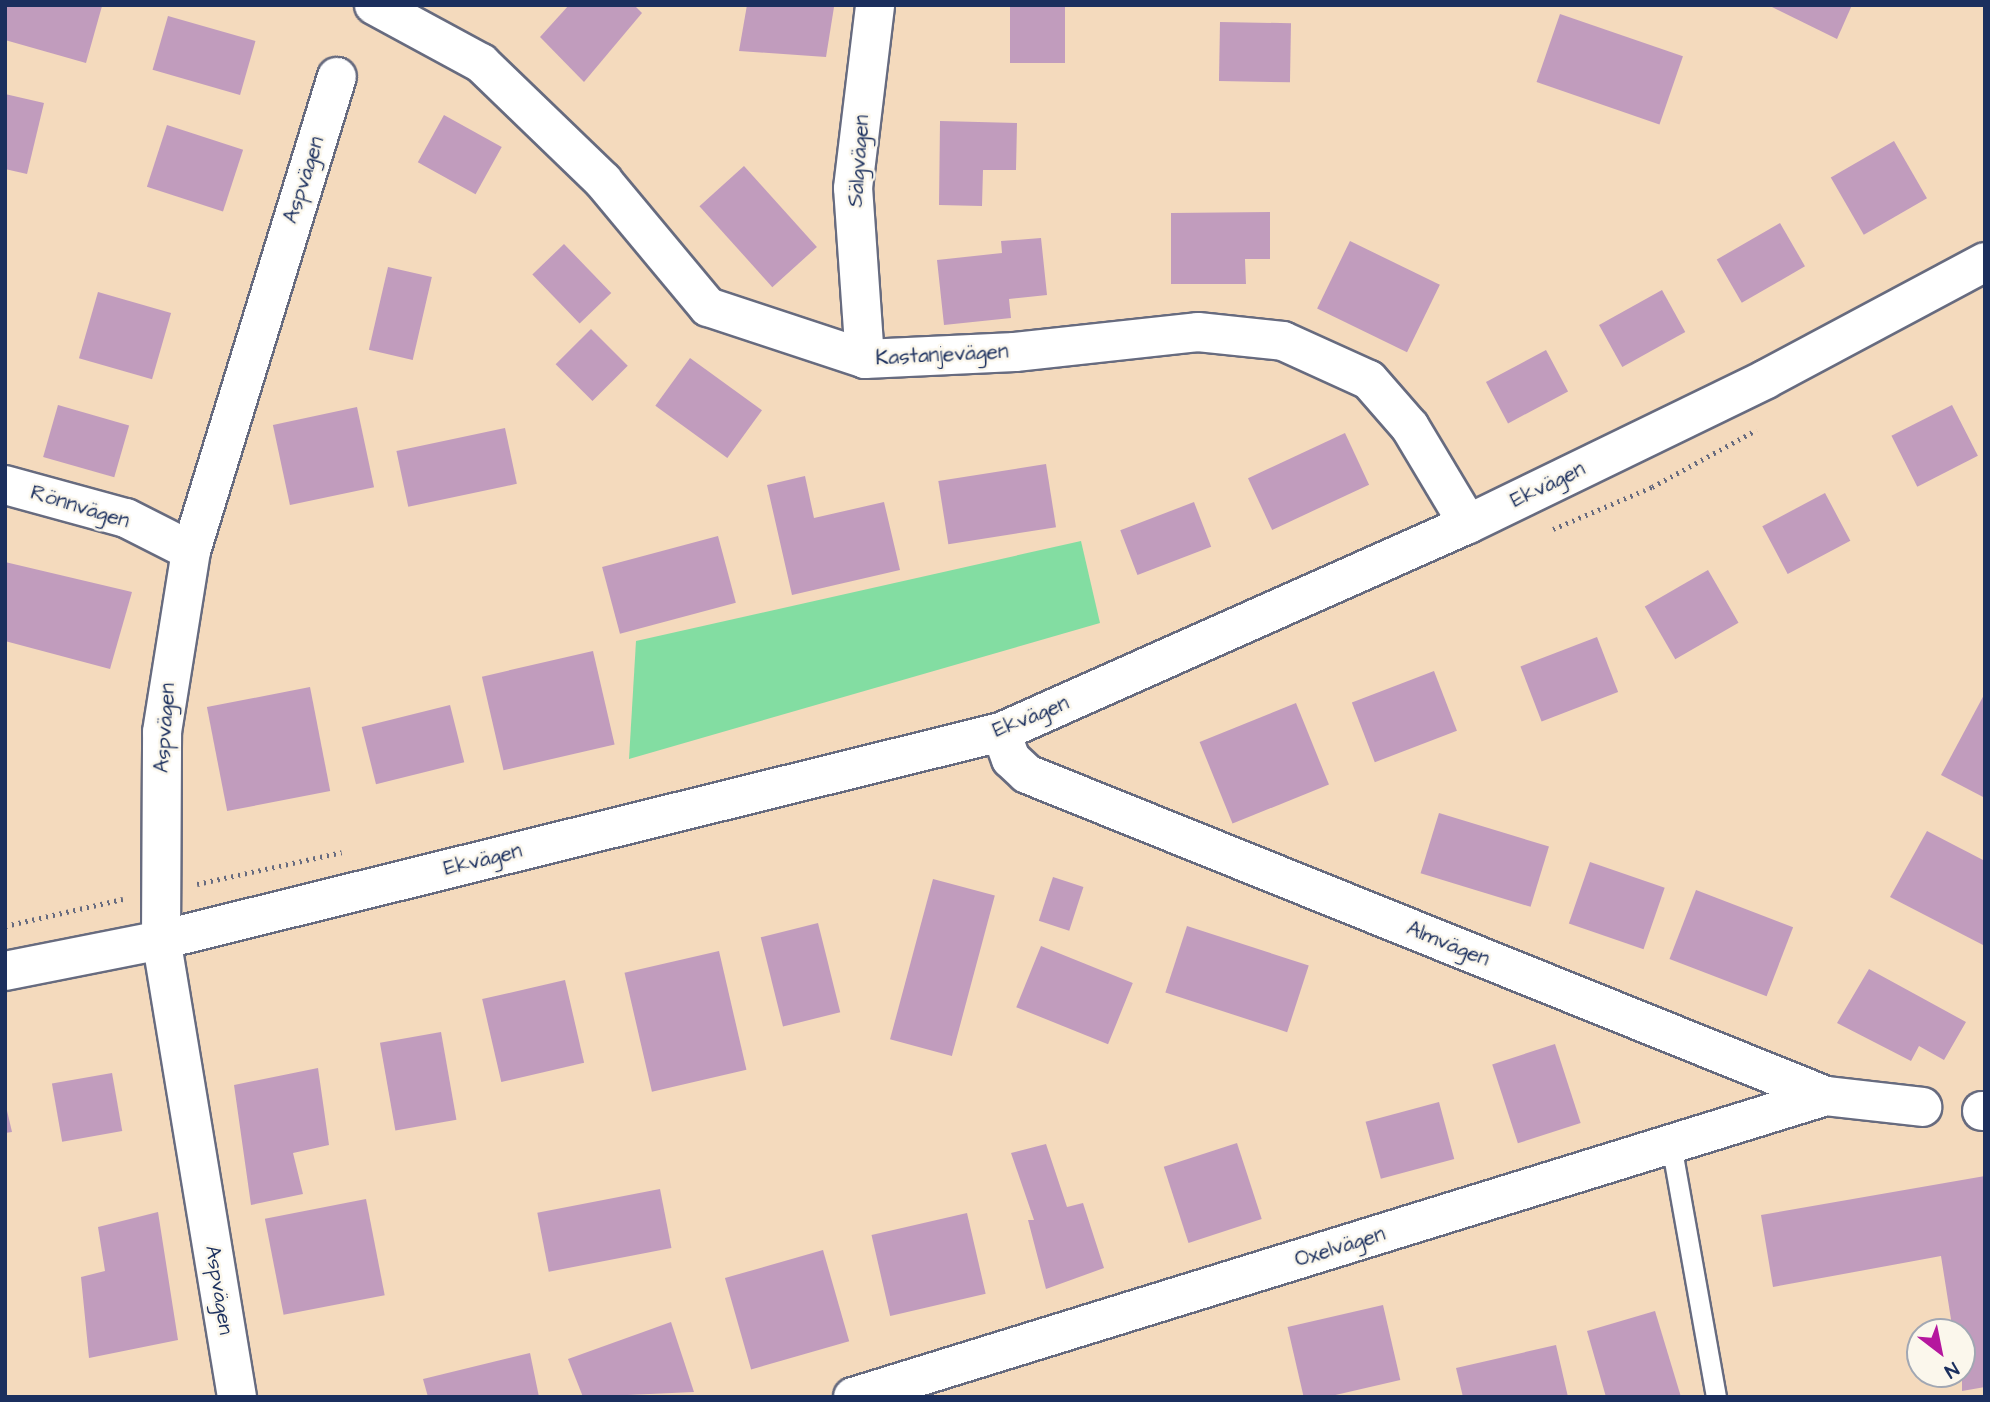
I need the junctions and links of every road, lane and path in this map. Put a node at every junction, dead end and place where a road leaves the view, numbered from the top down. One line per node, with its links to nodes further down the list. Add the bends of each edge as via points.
1 (374, 5): 5 (street, Kastanjevägen, via 481,63 603,181 708,307)
2 (875, 5): 5 (street, Sälgvägen, via 853,188)
3 (337, 77): 8 (street, Aspvägen)
4 (1985, 262): 7 (street, Ekvägen, via 1766,379)
5 (865, 359): 7 (street, Kastanjevägen, via 1015,352 1198,332 1283,341 1369,380 1410,427)
6 (5, 485): 8 (street, Rönnvägen, via 125,518)
7 (1468, 524): 9 (street, Ekvägen)
8 (191, 551): 11 (street, Aspvägen, via 162,733)
9 (1001, 732): 13 (street, Ekvägen); 15 (street, Almvägen, via 1011,759 1027,774)
10 (356, 849): 11 (path)
11 (160, 891): 12 (path); 13 (street, Aspvägen)
12 (5, 926)
13 (160, 940): 14 (street, Ekvägen); 18 (street, Aspvägen)
14 (5, 971)
15 (1826, 1096): 16 (street, Almvägen); 17 (street, Oxelvägen)
16 (1923, 1107)
17 (1671, 1144): 19 (street, Oxelvägen); 20 (lane)
18 (237, 1397)
19 (853, 1397)
20 (1716, 1397)

